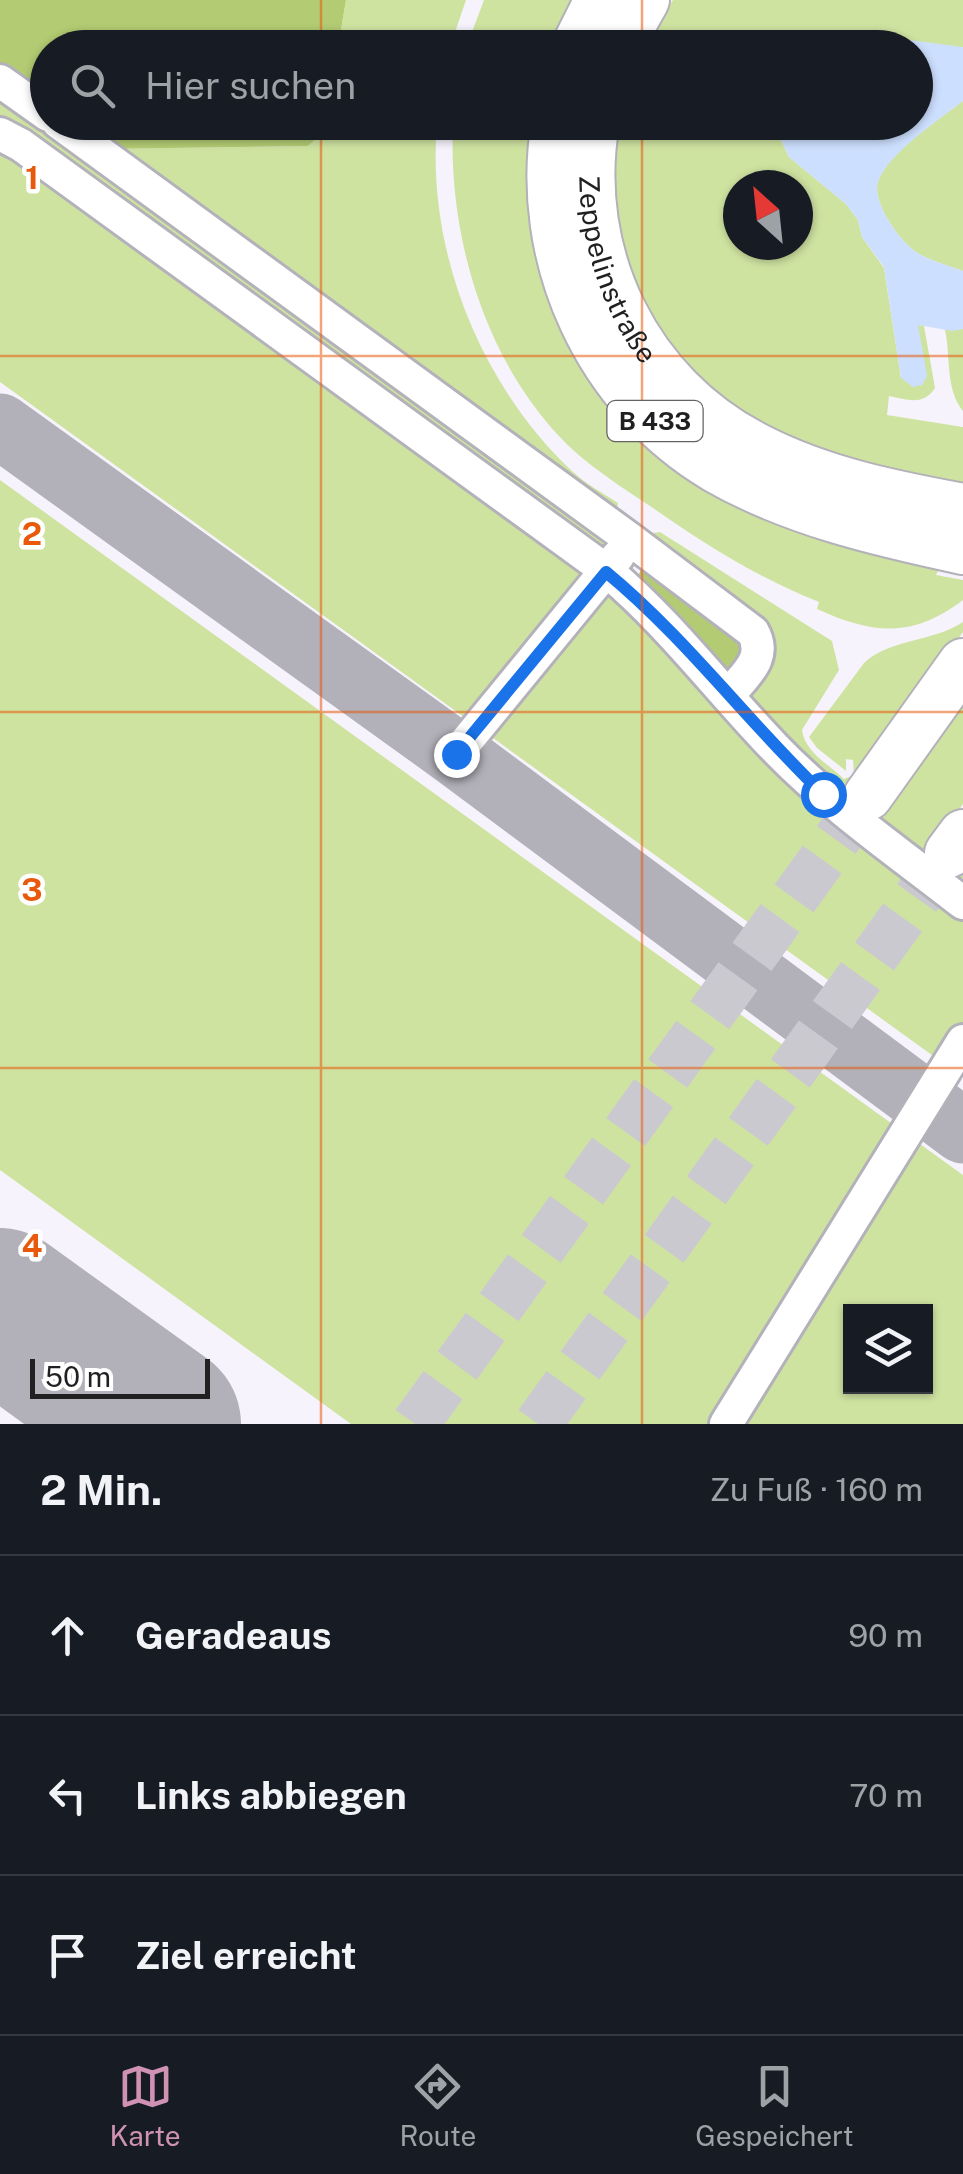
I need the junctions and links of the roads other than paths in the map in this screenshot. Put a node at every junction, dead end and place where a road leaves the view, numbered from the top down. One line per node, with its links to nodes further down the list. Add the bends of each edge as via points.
1 (600, 0): 3 (highway)
2 (646, 0): 4 (highway)
3 (585, 30)
4 (628, 30)
5 (0, 81): 6 (lane)
6 (30, 102)
7 (0, 134): 13 (lane)
8 (83, 140): 12 (lane)
9 (555, 140): 11 (highway, B 433, via 552,196 576,307 646,411 695,455 758,490 830,516)
10 (593, 140): 11 (highway, Zeppelinstraße / B 433, via 589,186 599,253 631,330 668,381 720,426 776,457)
11 (959, 535)
12 (633, 537): 13 (lane); 15 (lane, via 759,643 760,655)
13 (606, 572): 15 (lane, via 644,602); 16 (lane)
14 (963, 663): 17 (highway)
15 (728, 696): 18 (lane, via 823,794)
16 (456, 754)
17 (868, 796)
18 (963, 903)
19 (963, 1042): 20 (lane)
20 (726, 1424)

